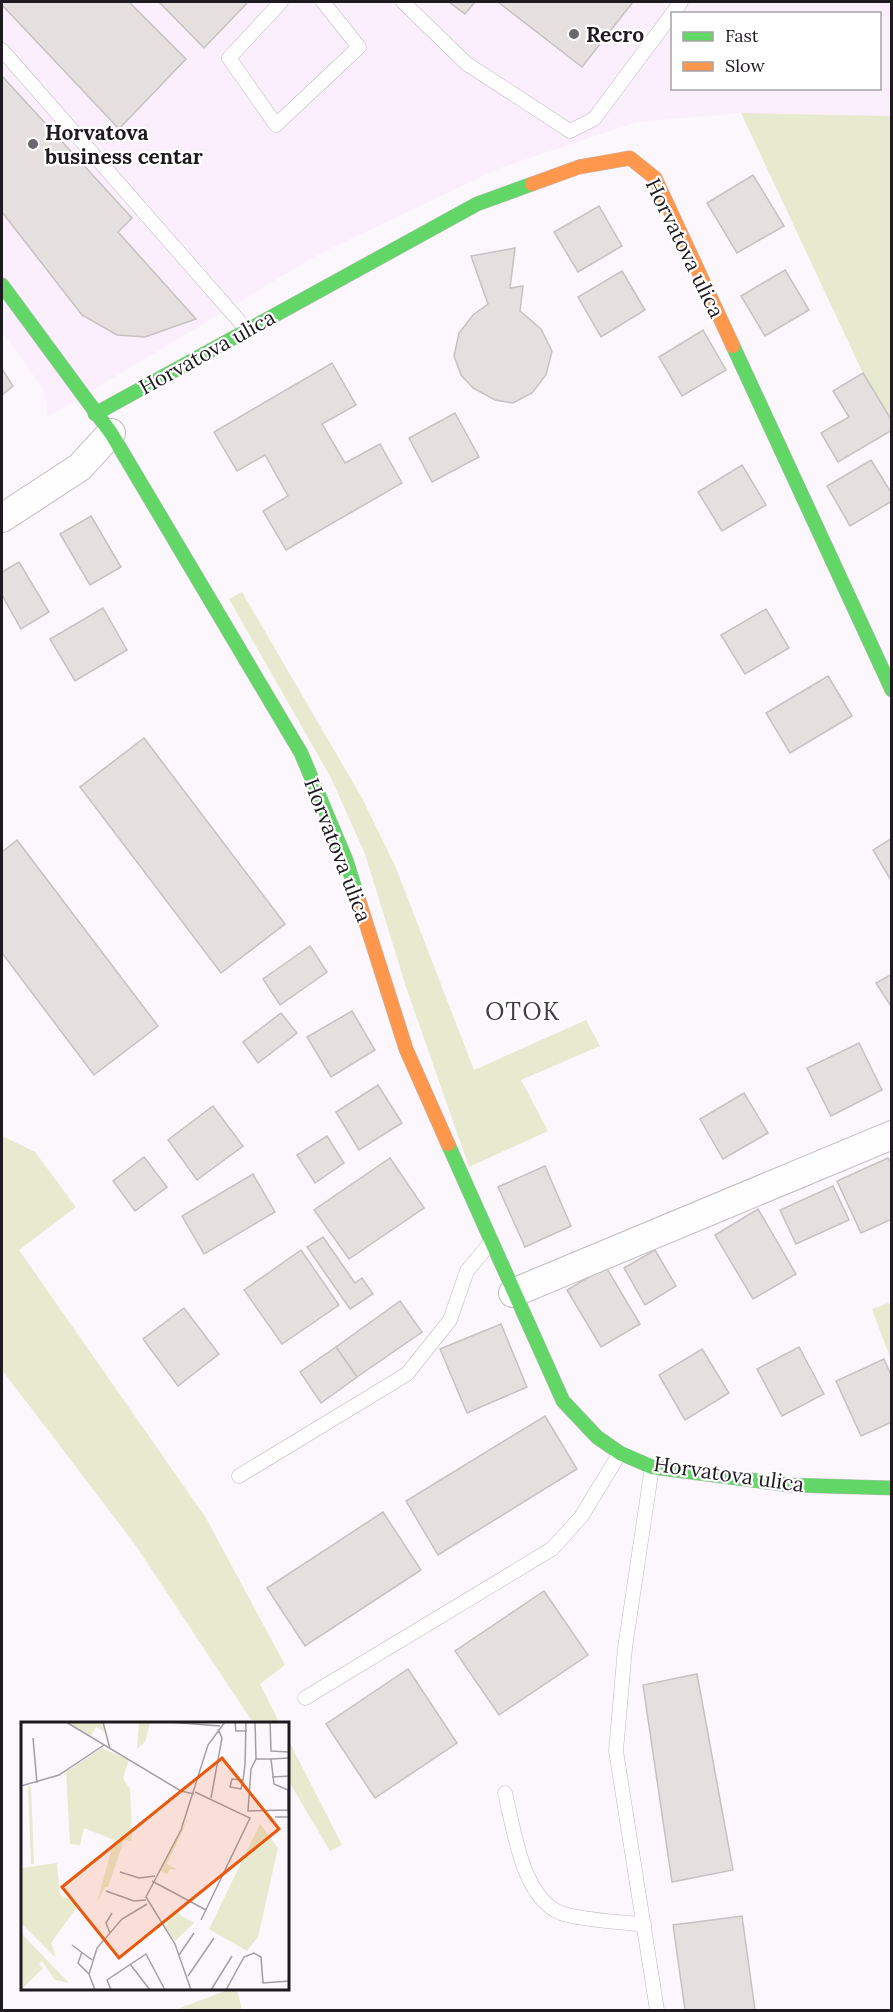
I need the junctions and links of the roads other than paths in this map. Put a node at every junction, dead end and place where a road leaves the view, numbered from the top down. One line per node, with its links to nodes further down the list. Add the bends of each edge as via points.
1 (281, 2): 2 (lane, via 229,58 276,125 358,47)
2 (323, 2)
3 (403, 2): 4 (lane, via 467,64 570,131 594,119)
4 (671, 15)
5 (2, 50): 7 (lane)
6 (2, 285): 8 (street, Horvatova ulica)
7 (247, 330): 8 (street, Horvatova ulica); 10 (street, Horvatova ulica, via 477,204 579,166 630,158 655,178)
8 (103, 423): 9 (street, Horvatova ulica, via 80,467); 12 (street, Horvatova ulica, via 301,753 346,860 406,1048)
9 (2, 518)
10 (891, 690)
11 (891, 1135): 13 (street)
12 (491, 1241): 13 (street, Horvatova ulica); 16 (lane, via 467,1271 450,1320 407,1374)
13 (513, 1293): 14 (street, Horvatova ulica, via 563,1401 597,1437)
14 (621, 1453): 15 (street, Horvatova ulica); 18 (lane, via 581,1517 552,1550)
15 (652, 1467): 17 (street, Horvatova ulica, via 790,1485); 20 (lane, via 625,1648 616,1751)
16 (239, 1476)
17 (891, 1488)
18 (305, 1698)
19 (505, 1793): 20 (lane, via 524,1871 543,1901 562,1914)
20 (644, 1925): 21 (lane)
21 (657, 2010)

